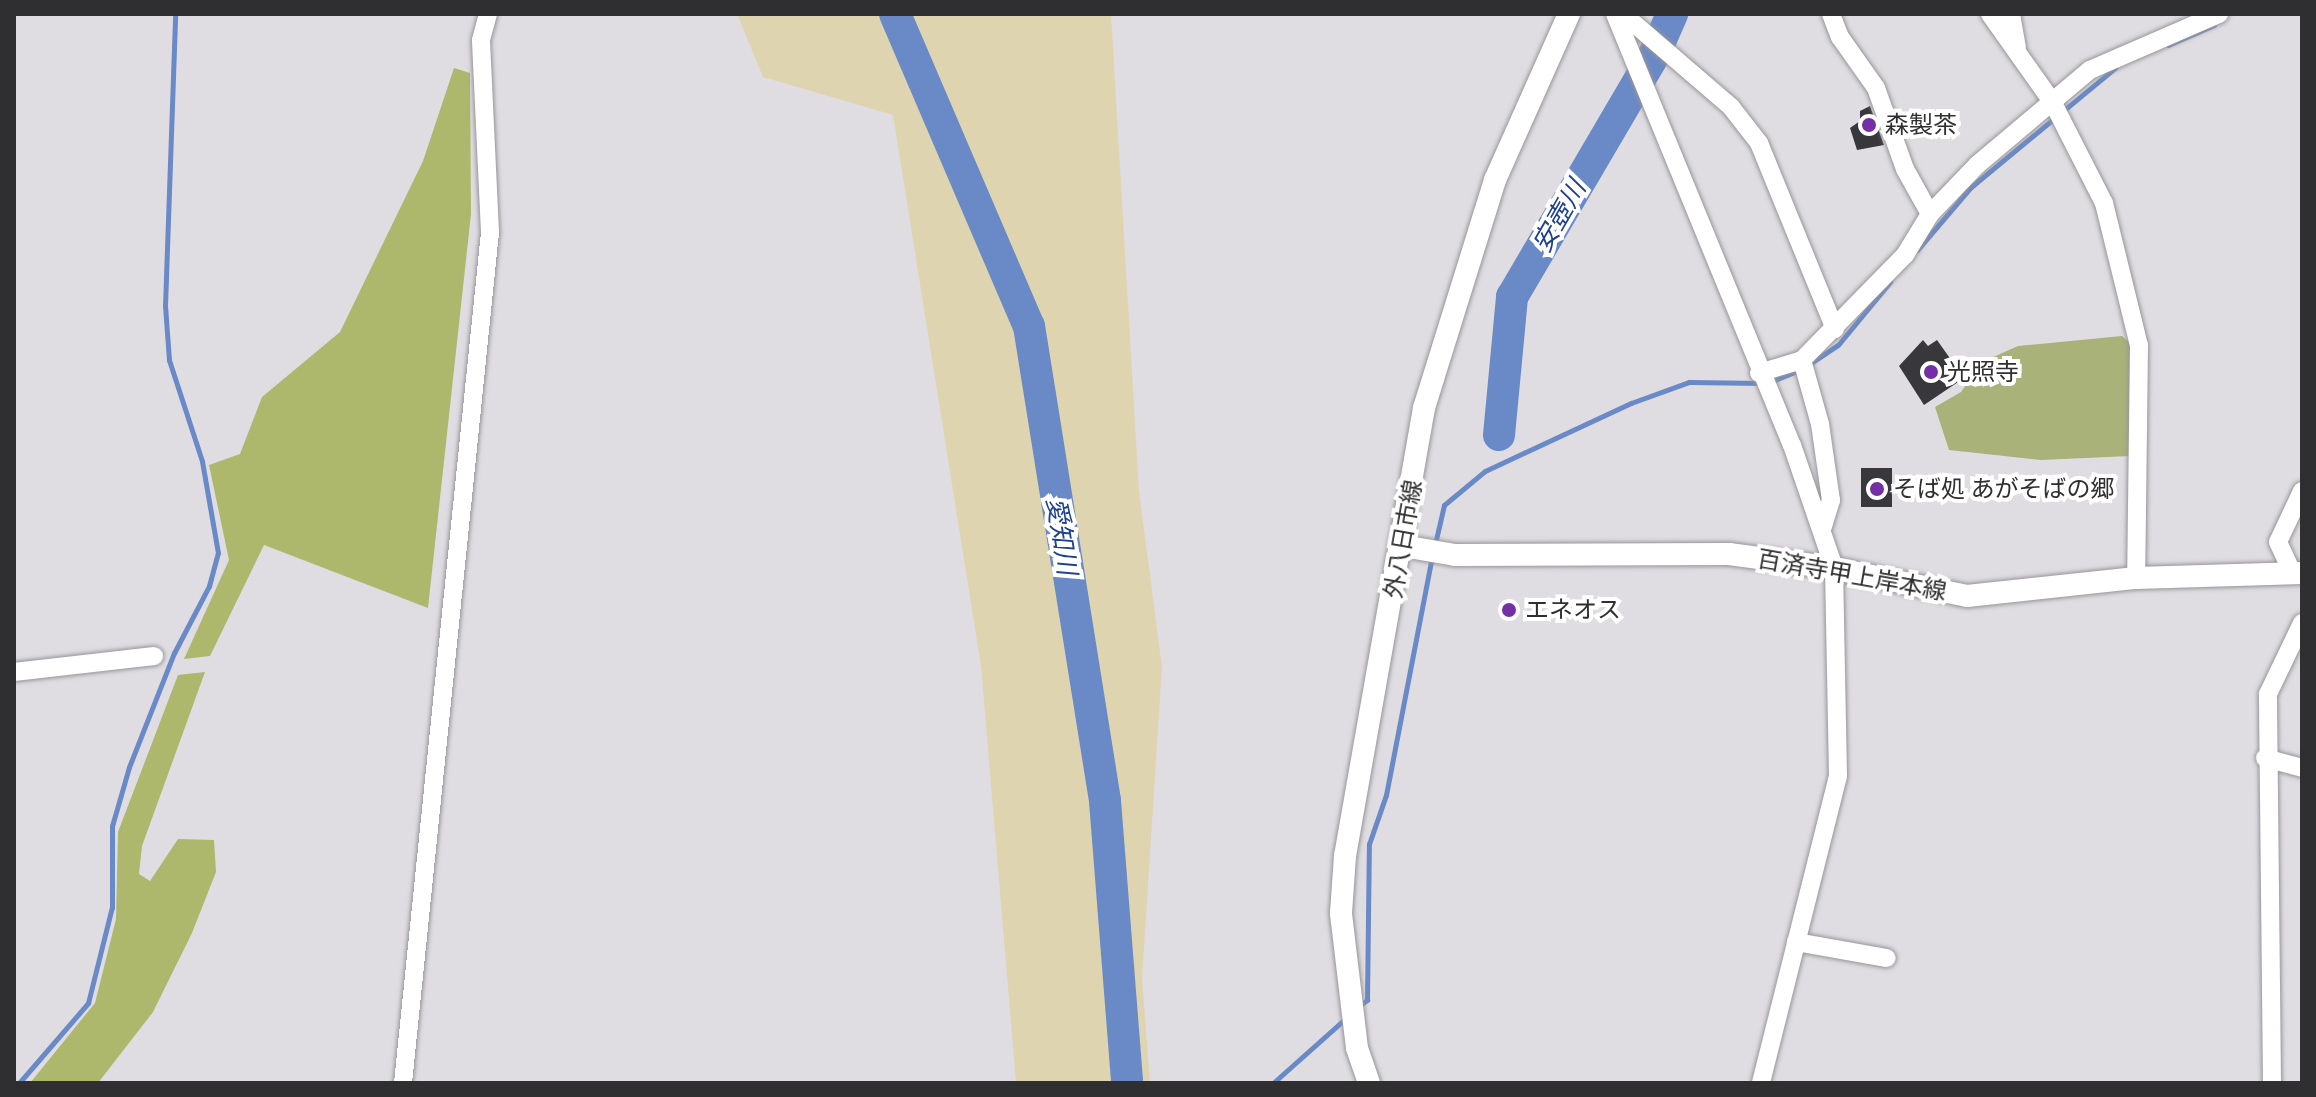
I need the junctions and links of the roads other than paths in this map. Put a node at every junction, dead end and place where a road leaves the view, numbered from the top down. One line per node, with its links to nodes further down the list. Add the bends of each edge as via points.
1 (488, 14): 28 (street, via 481,40 490,232)
2 (1569, 14): 17 (main road, 外八日市線, via 1495,180 1465,274 1424,408)
3 (1615, 14): 14 (street)
4 (1623, 14): 12 (street, via 1731,107 1759,143)
5 (1831, 14): 11 (street, via 1840,37 1876,88 1905,169)
6 (1990, 14): 9 (street)
7 (2011, 14): 9 (street)
8 (2219, 14): 10 (street, via 2110,57)
9 (2018, 54): 10 (street)
10 (2053, 103): 11 (street, via 1977,165); 20 (street, via 2096,181 2139,345)
11 (1930, 214): 12 (street, via 1905,255)
12 (1835, 329): 13 (street)
13 (1802, 360): 14 (street); 16 (street, via 1820,424 1831,500)
14 (1759, 373): 16 (street)
15 (2302, 491): 19 (street, via 2278,542)
16 (1823, 527): 18 (street)
17 (1403, 546): 18 (main road, 百済寺甲上岸本線, via 1455,555 1729,554); 29 (main road, 外八日市線, via 1351,818 1341,913 1357,1048)
18 (1834, 568): 20 (main road, 百済寺甲上岸本線, via 1967,596); 26 (street, via 1838,776)
19 (2297, 572): 20 (main road, 百済寺甲上岸本線)
20 (2136, 578)
21 (2302, 623): 24 (street, via 2268,694)
22 (154, 656): 23 (street)
23 (14, 672)
24 (2265, 758): 25 (street); 31 (street)
25 (2302, 768)
26 (1796, 942): 27 (street); 30 (street)
27 (1887, 958)
28 (403, 1083)
29 (1369, 1083)
30 (1761, 1083)
31 (2272, 1083)

